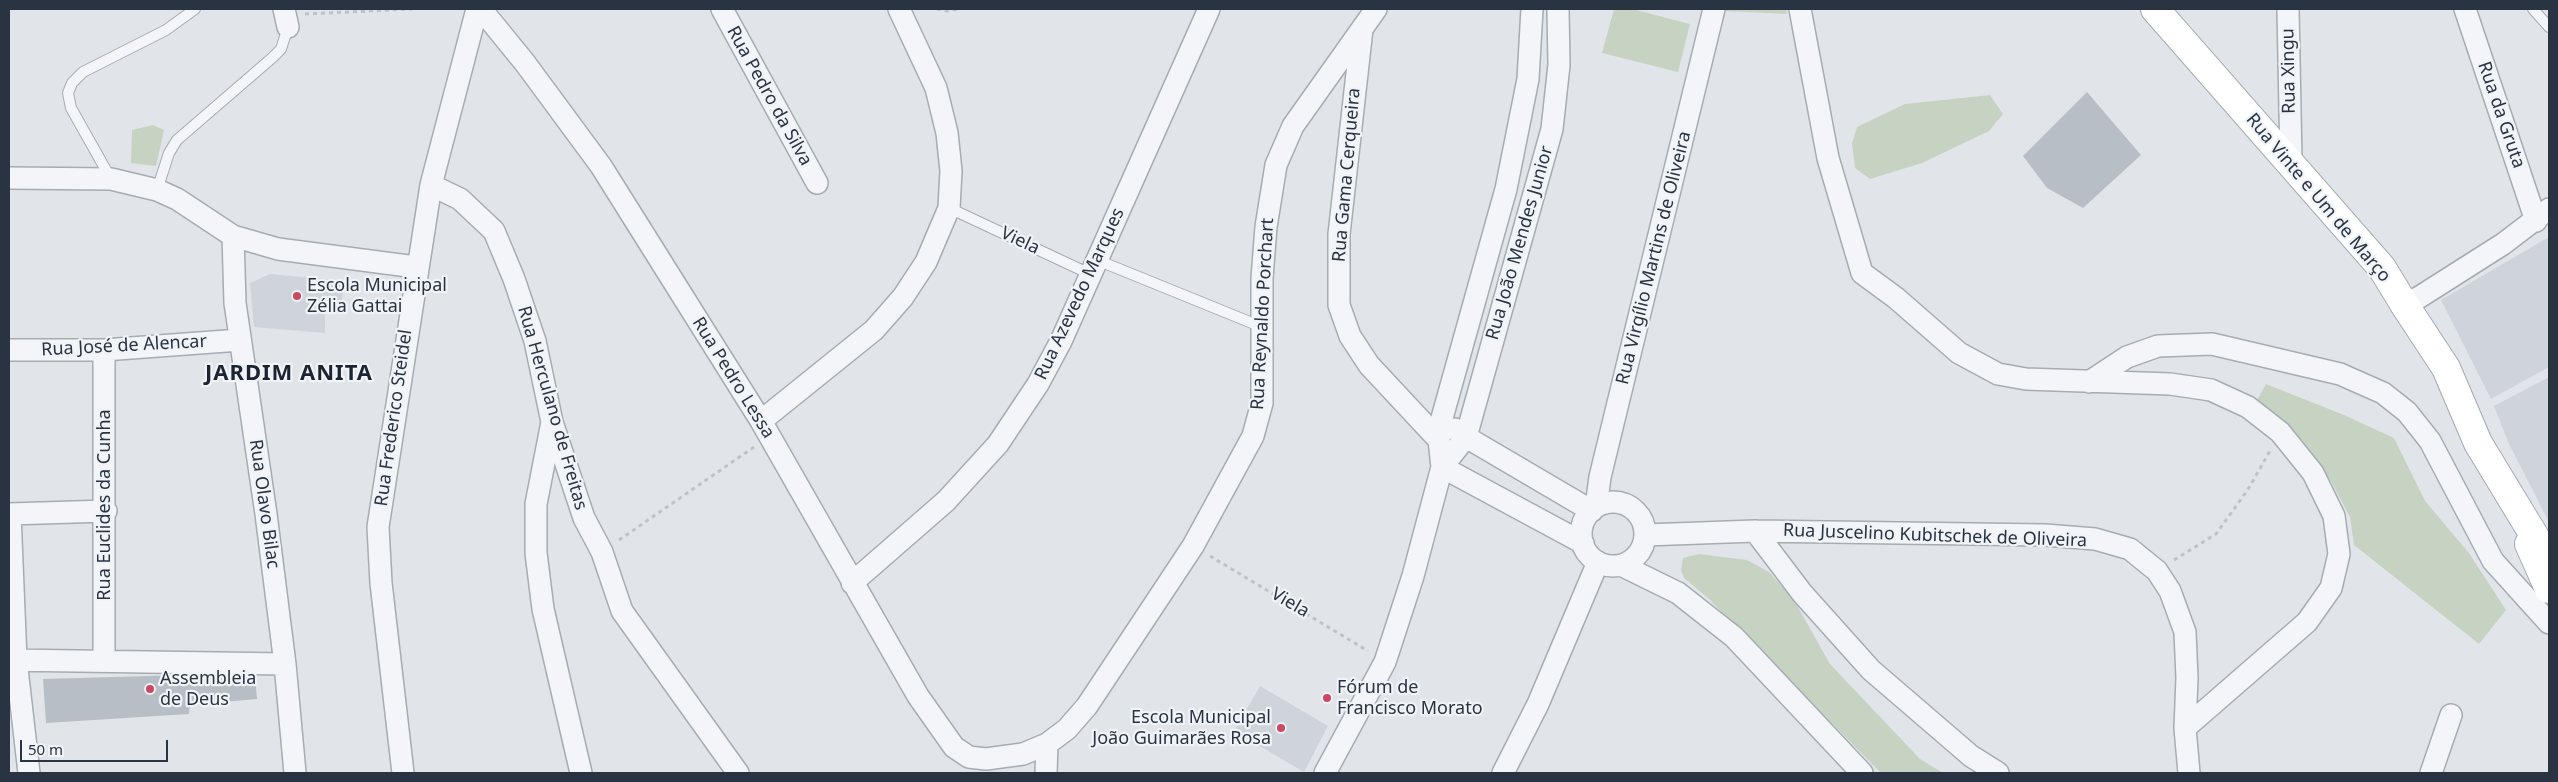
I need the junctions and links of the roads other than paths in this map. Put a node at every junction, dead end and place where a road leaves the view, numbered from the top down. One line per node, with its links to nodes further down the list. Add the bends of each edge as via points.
1 (195, 9): 20 (lane, via 166,30 83,72 72,83 68,93 71,108)
2 (479, 9): 22 (street, Rua Frederico Steidel); 37 (street, Rua Pedro Lessa, via 525,63 601,166)
3 (722, 9): 21 (street, Rua Pedro da Silva)
4 (900, 9): 24 (street, via 936,88 947,133 951,171)
5 (1209, 9): 28 (street, Rua Azevedo Marques)
6 (1376, 9): 16 (street, Rua Reynaldo Porchart)
7 (1532, 9): 35 (street, Rua João Mendes Junior, via 1528,79 1506,189)
8 (1558, 9): 38 (street, Rua João Mendes Junior, via 1559,65 1552,129)
9 (1714, 9): 41 (street, Rua Virgílio Martins de Oliveira)
10 (1800, 9): 34 (street, via 1828,158 1862,273 1896,298 1958,353 1998,374 2026,379)
11 (2155, 9): 18 (main road, Rua Vinte e Um de Março)
12 (2288, 9): 18 (street, Rua Xingu)
13 (2465, 9): 25 (street, Rua da Gruta)
14 (2533, 9): 17 (lane)
15 (286, 17): 23 (lane, via 281,49 177,140 169,152)
16 (1363, 26): 30 (street, Rua Reynaldo Porchart, via 1293,126 1276,165 1266,227); 39 (street, Rua Gama Cerqueira, via 1339,234 1339,305 1350,336 1369,365)
17 (2549, 26)
18 (2292, 162): 29 (main road, Rua Vinte e Um de Março, via 2382,268)
19 (9, 178): 20 (street)
20 (111, 179): 23 (street)
21 (817, 183)
22 (431, 185): 27 (street, Rua Frederico Steidel); 36 (street, Rua Herculano de Freitas, via 460,200 494,232 535,341)
23 (157, 190): 26 (street, via 177,199)
24 (949, 208): 28 (lane, Viela); 37 (street, via 926,262 903,296 880,323)
25 (2543, 215): 29 (street)
26 (233, 236): 27 (street, via 278,249); 31 (street, Rua Olavo Bilac, via 235,303)
27 (416, 267): 62 (street, Rua Frederico Steidel, via 378,527 381,583)
28 (1094, 267): 30 (lane, Viela); 50 (street, Rua Azevedo Marques, via 1038,384 998,444 946,501)
29 (2404, 304): 49 (main road, Rua Vinte e Um de Março, via 2446,368 2478,443 2511,499)
30 (1262, 327): 57 (street, Rua Reynaldo Porchart, via 1262,403 1253,436 1193,546 1087,706 1067,729)
31 (240, 340): 33 (street, Rua José de Alencar); 54 (street, Rua Olavo Bilac)
32 (9, 350): 33 (street, Rua José de Alencar)
33 (104, 350): 42 (street, Rua Euclides da Cunha)
34 (2089, 382): 51 (street, via 2127,357 2158,346 2212,344 2340,374 2383,393 2407,412 2430,440 2493,561); 56 (street, via 2170,384 2211,390 2248,407 2280,432 2312,473 2334,516 2339,554 2331,588 2307,622)
35 (1442, 418): 38 (street); 39 (street, Rua João Mendes Junior)
36 (552, 422): 63 (street, via 536,504 536,553 543,609); 64 (street, Rua Herculano de Freitas, via 584,518 602,552 622,611)
37 (765, 429): 50 (street, Rua Pedro Lessa)
38 (1466, 438): 40 (street, Rua João Mendes Junior); 41 (street)
39 (1439, 440): 40 (street, Rua João Mendes Junior)
40 (1442, 467): 46 (street); 66 (street, Rua João Mendes Junior, via 1413,576 1385,662)
41 (1594, 509): 45 (street, via 1615,502 1633,509 1644,525); 46 (street, via 1582,528)
42 (106, 511): 43 (street); 53 (street, Rua Euclides da Cunha)
43 (9, 514): 52 (street)
44 (1755, 531): 45 (street, Rua Juscelino Kubitschek de Oliveira); 56 (street, Rua Juscelino Kubitschek de Oliveira, via 2045,535 2095,540 2130,549 2157,571 2170,591 2186,632); 69 (street, via 1802,593 1871,670 1970,756)
45 (1645, 535): 48 (street, via 1638,554)
46 (1583, 543): 47 (street, via 1590,556)
47 (1598, 562): 48 (street, via 1609,566); 67 (street, via 1538,704)
48 (1621, 565): 68 (street, via 1678,593 1734,637)
49 (2548, 581)
50 (852, 583): 58 (street, Rua Pedro Lessa, via 918,696)
51 (2549, 623)
52 (12, 660): 53 (street); 60 (street)
53 (104, 661): 54 (street)
54 (285, 664): 61 (street, Rua Olavo Bilac)
55 (2451, 715): 59 (street)
56 (2185, 728): 70 (street, Rua Juscelino Kubitschek de Oliveira)
57 (1047, 744): 58 (street, Rua Reynaldo Porchart, via 1023,754 986,759); 65 (street)
58 (970, 765)
59 (2429, 771)
60 (29, 773)
61 (295, 773)
62 (403, 773)
63 (581, 773)
64 (738, 773)
65 (1046, 773)
66 (1325, 773)
67 (1503, 773)
68 (1862, 773)
69 (1998, 773)
70 (2189, 773)

